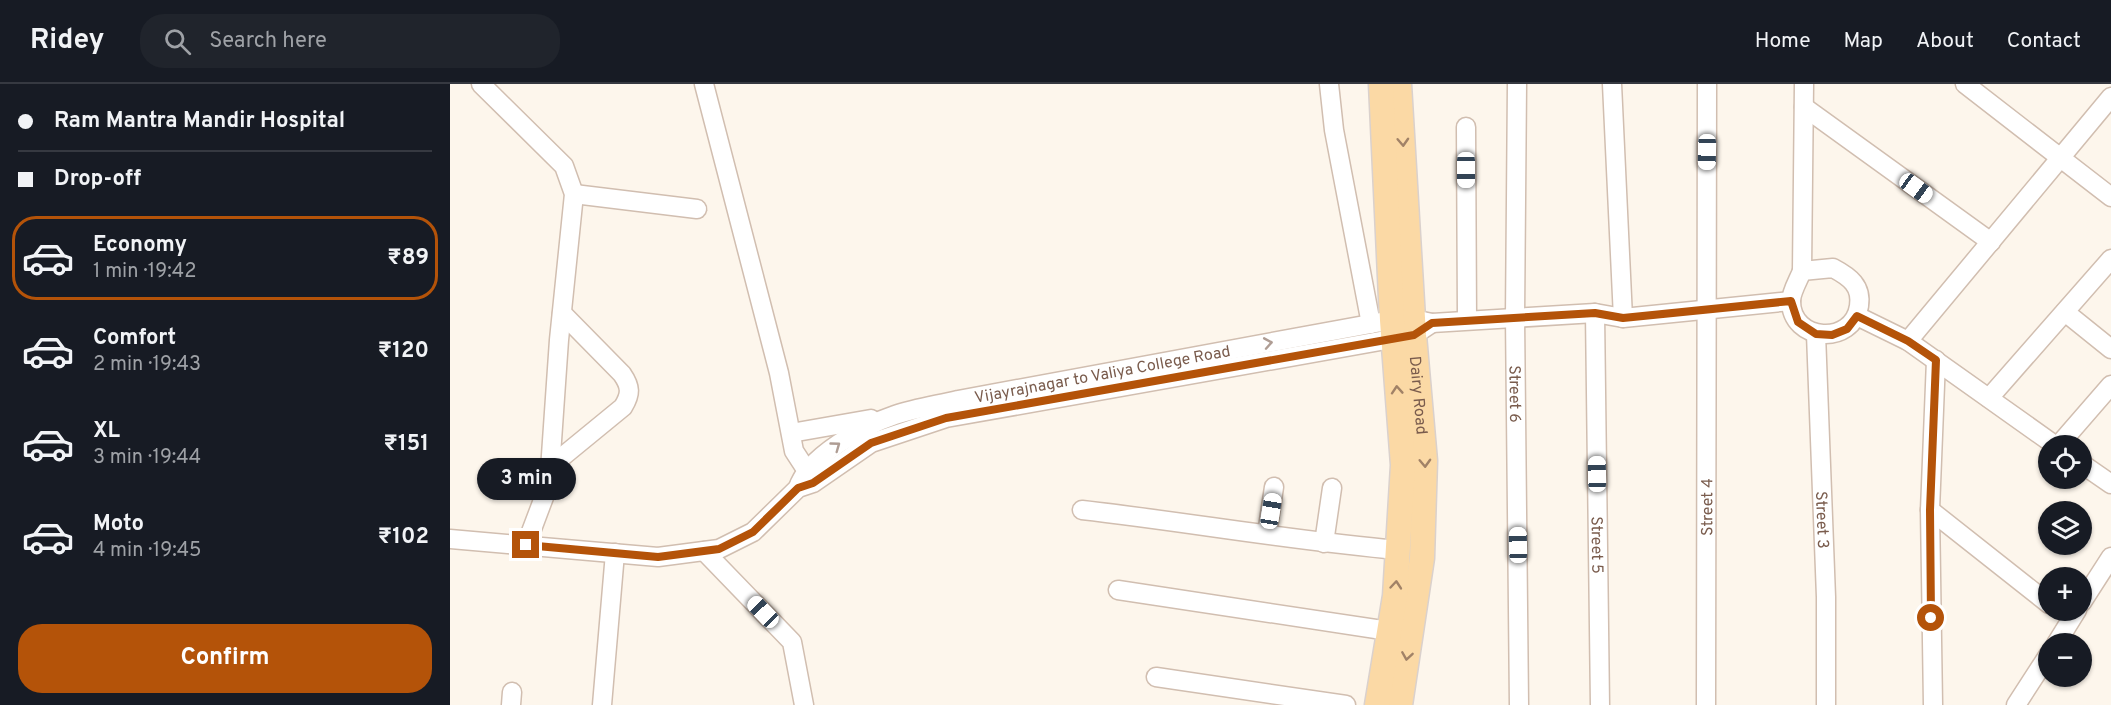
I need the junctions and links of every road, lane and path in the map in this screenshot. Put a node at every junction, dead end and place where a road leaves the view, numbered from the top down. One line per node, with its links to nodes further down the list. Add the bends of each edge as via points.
1 (481, 84): 15 (street, via 564,166)
2 (704, 84): 38 (street, via 779,373)
3 (1329, 84): 30 (street, via 1334,130)
4 (1381, 84): 30 (main road, Dairy Road)
5 (1399, 84): 30 (main road, Dairy Road, one-way to 30)
6 (1517, 84): 27 (street, Street 6)
7 (1612, 84): 28 (street)
8 (1707, 84): 22 (street, Street 4)
9 (1804, 84): 12 (street)
10 (1977, 88): 14 (street)
11 (2111, 97): 14 (street)
12 (1804, 107): 18 (street); 20 (street)
13 (1466, 127): 29 (street)
14 (2061, 157): 16 (street); 18 (street)
15 (574, 194): 17 (street); 24 (street)
16 (2111, 197)
17 (697, 209)
18 (1990, 242): 32 (street)
19 (2111, 259): 23 (street)
20 (1803, 271): 21 (street); 26 (street, via 1833,267 1851,278 1860,296)
21 (1791, 301): 22 (street, Vijayrajnagar to Valiya College Road); 31 (street, via 1798,322)
22 (1705, 309): 28 (street, Vijayrajnagar to Valiya College Road); 71 (street, Street 4)
23 (2065, 312): 33 (street); 36 (street)
24 (562, 313): 41 (street); 41 (street, via 622,374 630,394 623,407)
25 (1595, 313): 27 (street, Vijayrajnagar to Valiya College Road); 28 (street, Vijayrajnagar to Valiya College Road); 70 (street, Street 5)
26 (1857, 316): 31 (street, via 1847,329 1832,335); 32 (street)
27 (1515, 317): 29 (street, Vijayrajnagar to Valiya College Road); 69 (street, Street 6)
28 (1623, 318)
29 (1467, 320): 30 (street, Vijayrajnagar to Valiya College Road)
30 (1403, 326): 37 (street, Vijayrajnagar to Valiya College Road, one-way to 30, via 958,400); 46 (street, Vijayrajnagar to Valiya College Road, via 946,418 871,443 813,483); 54 (main road, Dairy Road, one-way to 30); 68 (main road, Dairy Road, one-way to 68, via 1425,461 1425,506 1422,558)
31 (1816, 334): 72 (street, Street 3)
32 (1908, 341): 34 (street)
33 (2111, 349)
34 (1936, 360): 36 (street); 49 (street)
35 (2111, 385): 40 (street)
36 (1989, 398): 39 (street)
37 (894, 415): 38 (street); 42 (street, Vijayrajnagar to Valiya College Road, one-way to 37, via 836,445)
38 (790, 433): 42 (street, via 794,451)
39 (2041, 435)
40 (2067, 435)
41 (550, 466): 53 (street, via 546,495)
42 (807, 471): 46 (street, Vijayrajnagar to Valiya College Road)
43 (2092, 471): 44 (street)
44 (2111, 484)
45 (1274, 487): 50 (street)
46 (798, 488): 55 (street, Vijayrajnagar to Valiya College Road, via 753,532 719,549)
47 (1332, 489): 52 (street)
48 (1082, 510): 50 (street)
49 (1930, 510): 60 (street); 73 (street)
50 (1267, 534): 52 (street)
51 (450, 538): 53 (street, Vijayrajnagar to Valiya College Road)
52 (1324, 543): 54 (street)
53 (526, 545): 56 (street, Vijayrajnagar to Valiya College Road)
54 (1399, 550): 61 (main road, Dairy Road, one-way to 54)
55 (704, 551): 56 (street, Vijayrajnagar to Valiya College Road, via 658,557); 65 (street, via 792,642)
56 (615, 553): 64 (street)
57 (2111, 557): 58 (street)
58 (2092, 586)
59 (1118, 590): 61 (street)
60 (2038, 595)
61 (1389, 631): 67 (main road, Dairy Road)
62 (2038, 671): 74 (street)
63 (1156, 677): 66 (street)
64 (602, 705)
65 (804, 705)
66 (1346, 705)
67 (1377, 705)
68 (1400, 705)
69 (1520, 705)
70 (1600, 705)
71 (1706, 705)
72 (1826, 705)
73 (1933, 705)
74 (2016, 705)

